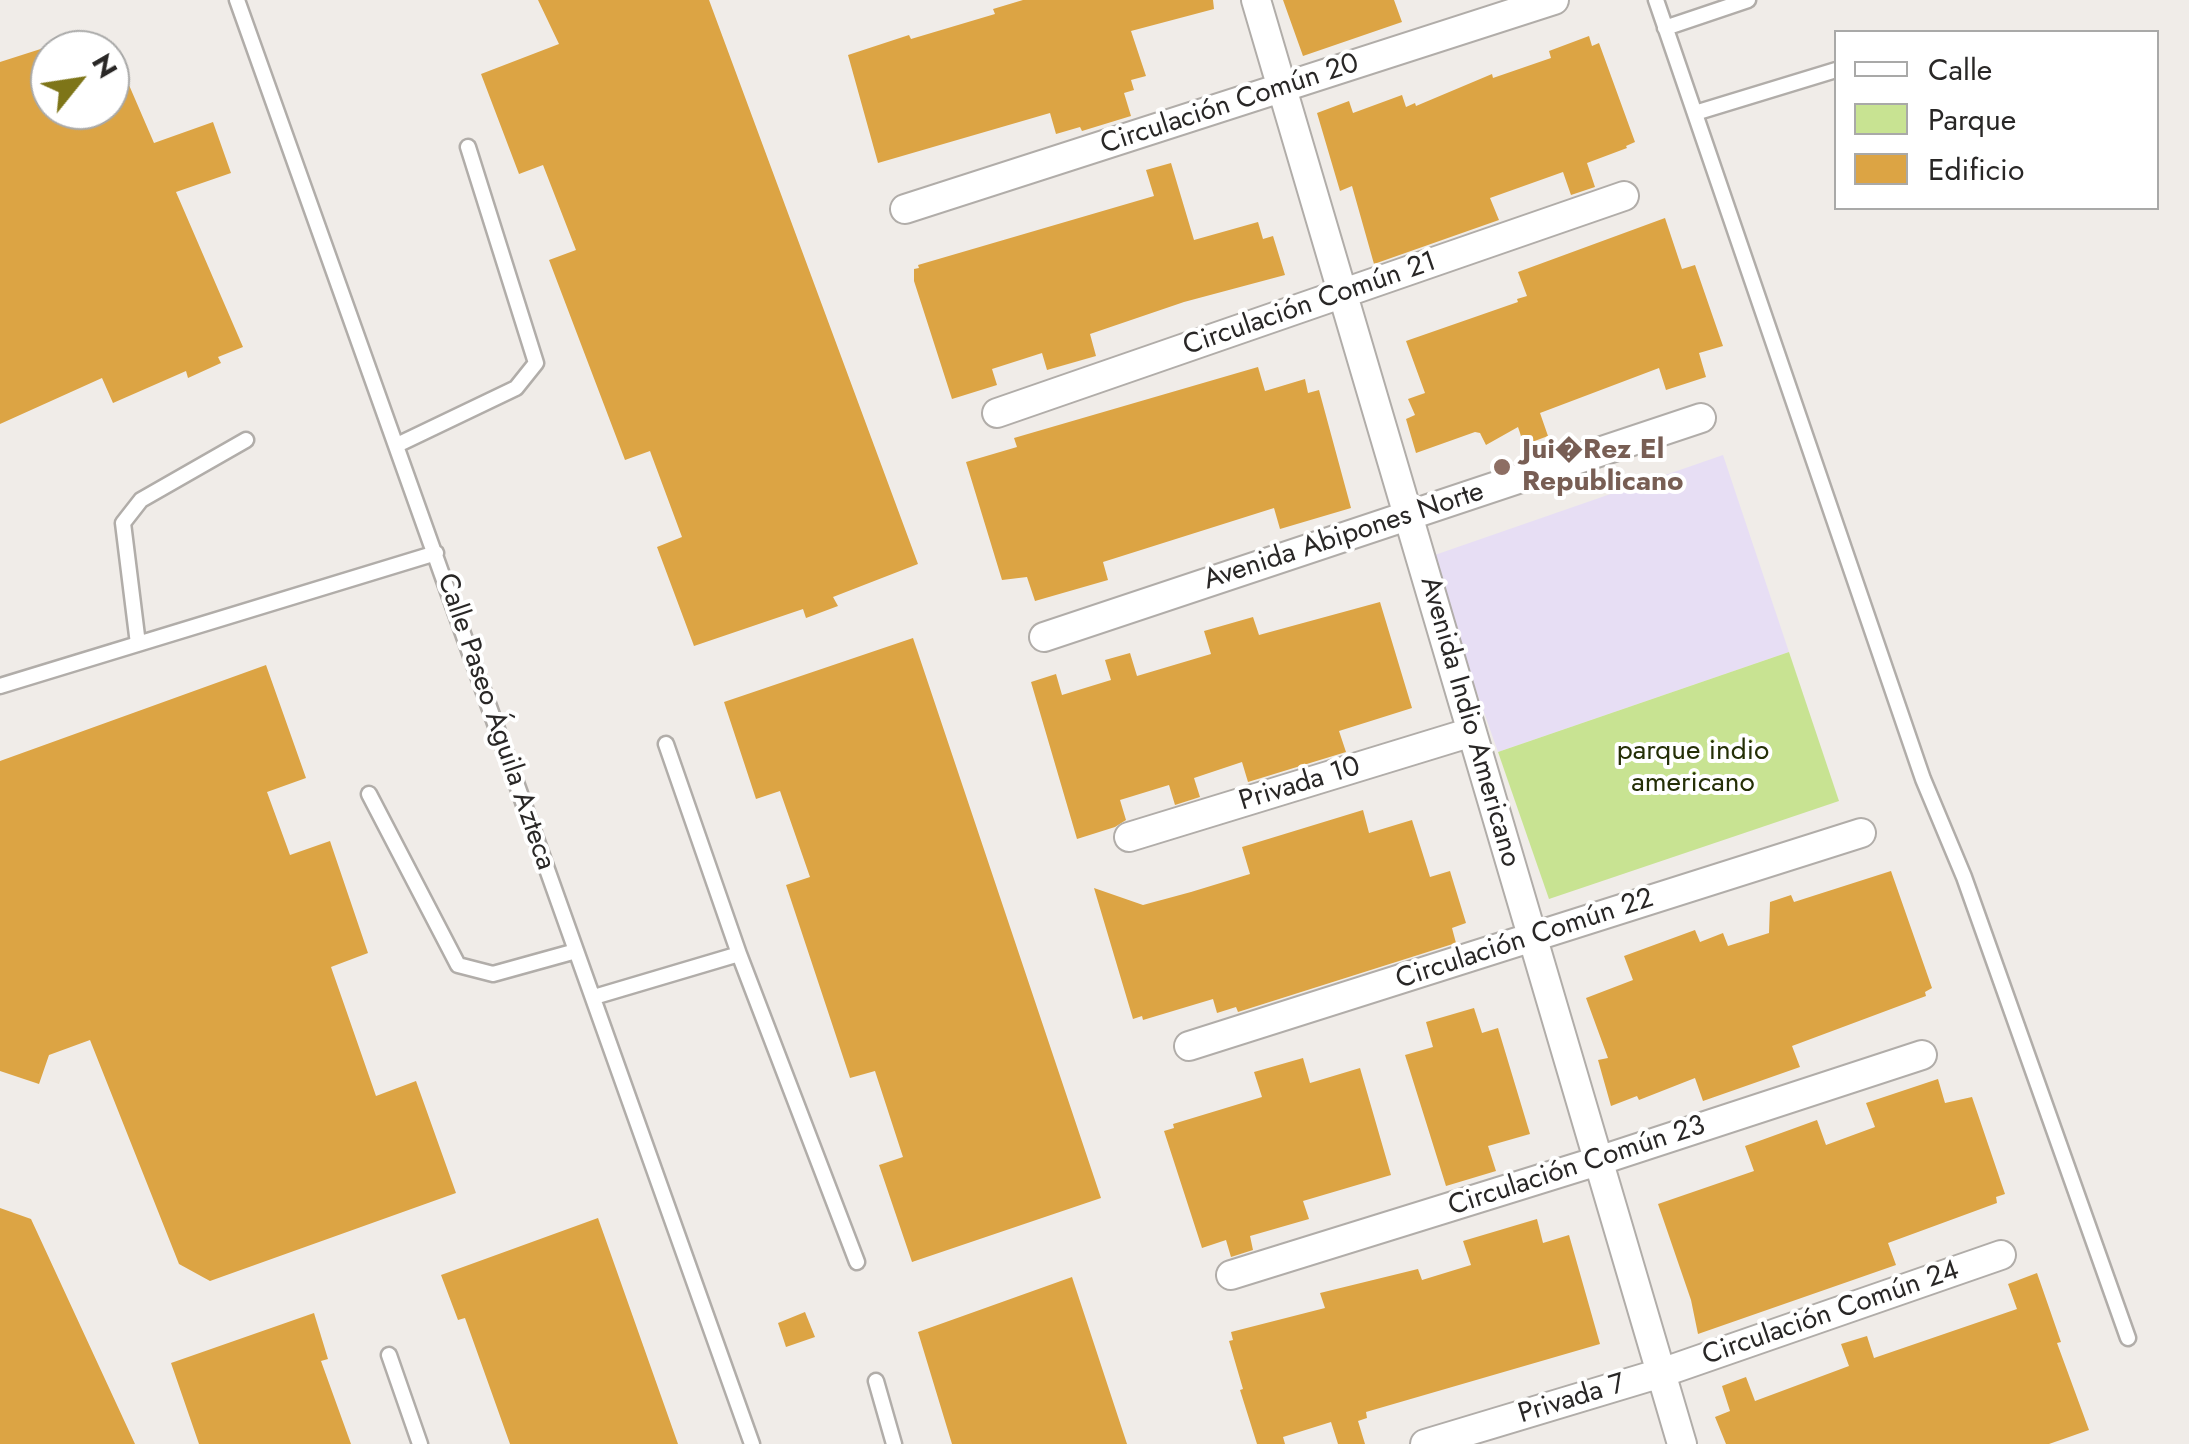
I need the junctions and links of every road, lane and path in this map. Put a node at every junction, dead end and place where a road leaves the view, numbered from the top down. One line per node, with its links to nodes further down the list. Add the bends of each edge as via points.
1 (237, 0): 17 (lane, Calle Paseo Águila Azteca)
2 (1256, 0): 8 (street, Avenida Indio Americano)
3 (1554, 0): 8 (street, Circulación Común 20)
4 (1656, 0): 6 (lane)
5 (1748, 0): 6 (lane)
6 (1665, 28): 9 (lane)
7 (1834, 71): 9 (lane)
8 (1282, 88): 12 (street, Circulación Común 20); 13 (street, Avenida Indio Americano)
9 (1694, 114): 38 (lane, via 1923,779)
10 (468, 147): 17 (lane, via 536,363 516,388)
11 (1624, 196): 13 (street, Circulación Común 21)
12 (905, 209)
13 (1342, 294): 14 (street, Circulación Común 21); 18 (street, Avenida Indio Americano)
14 (997, 414)
15 (1701, 418): 18 (street, Avenida Abipones Norte)
16 (246, 440): 21 (lane, via 141,500 123,522)
17 (397, 444): 19 (lane, Calle Paseo Águila Azteca)
18 (1408, 516): 20 (street, Avenida Abipones Norte); 23 (street, Avenida Indio Americano)
19 (436, 553): 21 (lane); 29 (lane, Calle Paseo Águila Azteca)
20 (1044, 637)
21 (138, 644): 22 (lane)
22 (0, 686)
23 (1472, 732): 27 (street, Privada 10); 28 (street, Avenida Indio Americano)
24 (666, 744): 30 (lane)
25 (369, 794): 29 (lane, via 458,964 493,974)
26 (1861, 833): 28 (street, Circulación Común 22)
27 (1128, 837)
28 (1532, 938): 32 (street, Circulación Común 22); 34 (street, Avenida Indio Americano)
29 (576, 951): 31 (lane, Calle Paseo Águila Azteca)
30 (740, 954): 31 (lane); 36 (lane)
31 (594, 998): 43 (lane, Calle Paseo Águila Azteca)
32 (1189, 1046)
33 (1922, 1055): 34 (street, Circulación Común 23)
34 (1598, 1162): 37 (street, Circulación Común 23); 40 (street, Avenida Indio Americano)
35 (2000, 1255): 40 (street, Circulación Común 24)
36 (858, 1262)
37 (1230, 1275)
38 (2128, 1338)
39 (390, 1354): 42 (lane)
40 (1661, 1373): 45 (street, Privada 7); 46 (street, Avenida Indio Americano)
41 (876, 1381): 44 (lane)
42 (420, 1444)
43 (752, 1444)
44 (894, 1444)
45 (1426, 1444)
46 (1682, 1444)

